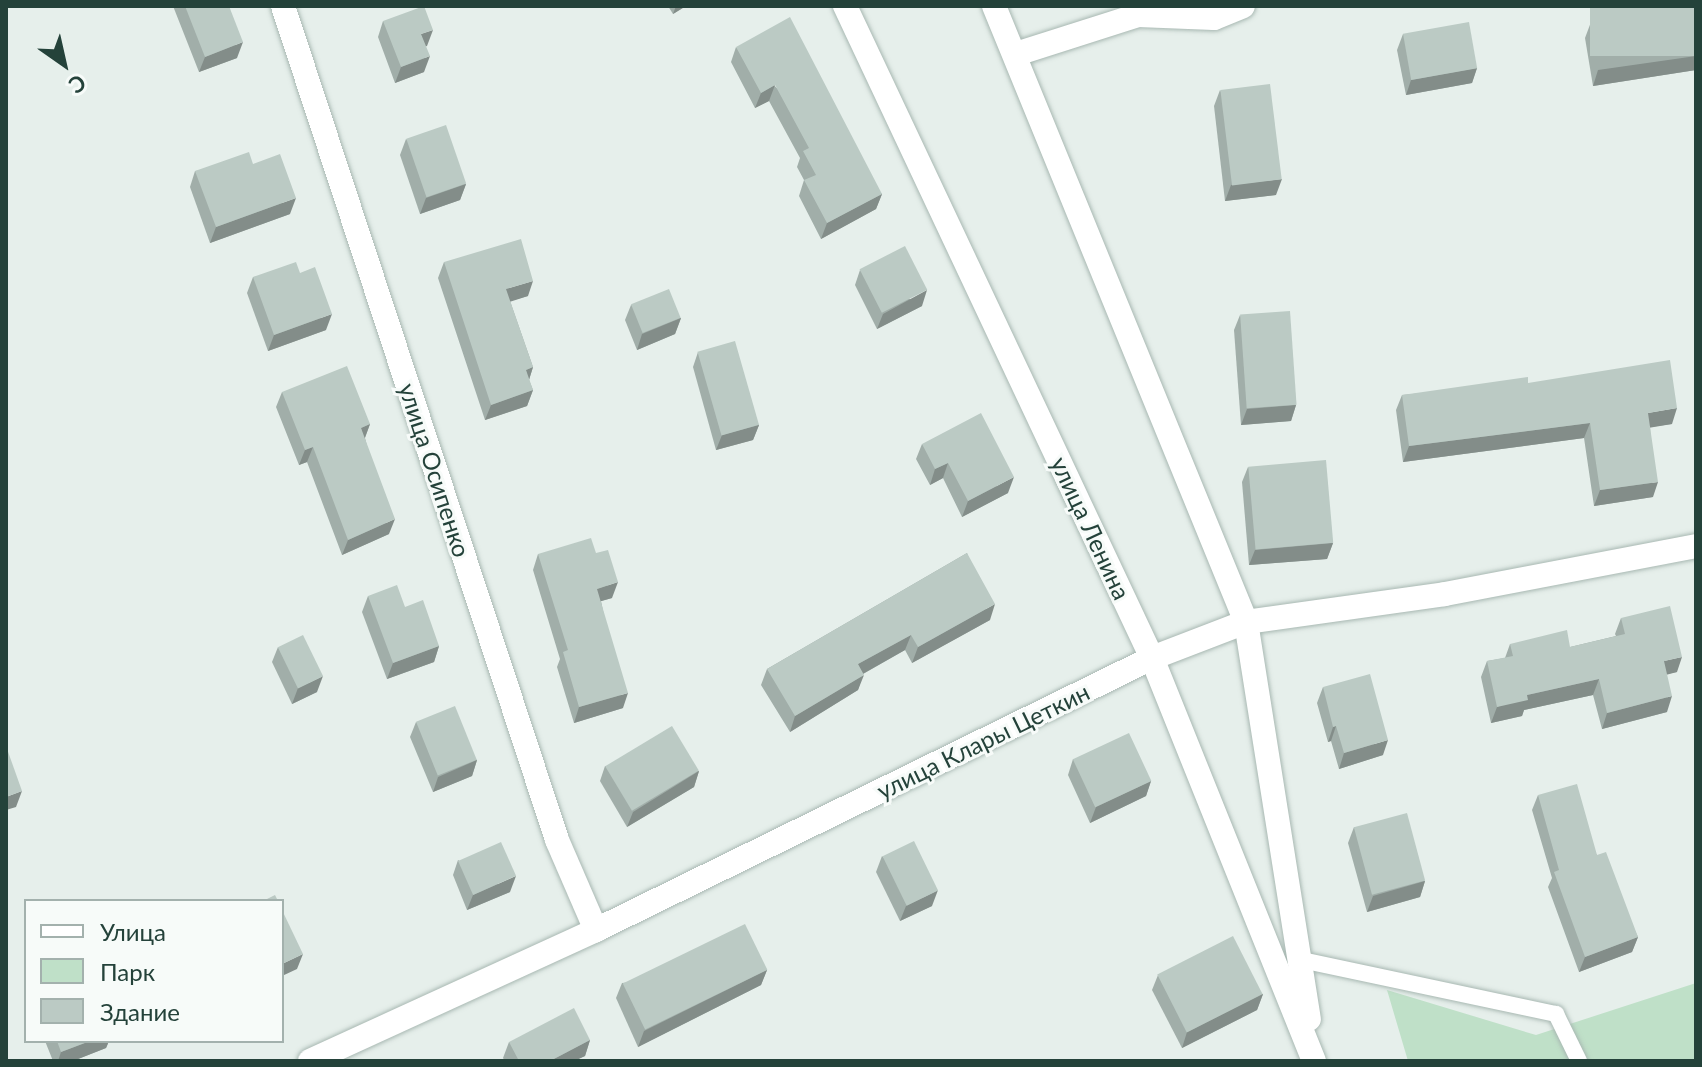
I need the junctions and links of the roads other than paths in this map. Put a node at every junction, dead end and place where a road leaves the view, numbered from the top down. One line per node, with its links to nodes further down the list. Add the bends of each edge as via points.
1 (283, 6): 9 (street, улица Осипенко, via 557,840)
2 (845, 6): 8 (street, улица Ленина)
3 (994, 6): 5 (street, улица Ленина)
4 (1243, 6): 5 (street, via 1214,18 1138,15)
5 (1016, 54): 7 (street, улица Ленина)
6 (1696, 546): 7 (street, улица Клары Цеткин, via 1445,594)
7 (1246, 622): 8 (street, улица Клары Цеткин); 10 (street, улица Ленина)
8 (1152, 658): 9 (street, улица Клары Цеткин); 12 (street, улица Ленина)
9 (596, 930): 11 (street, улица Клары Цеткин)
10 (1297, 959): 12 (street, улица Ленина); 13 (lane, via 1556,1014)
11 (310, 1061)
12 (1316, 1061)
13 (1579, 1061)

